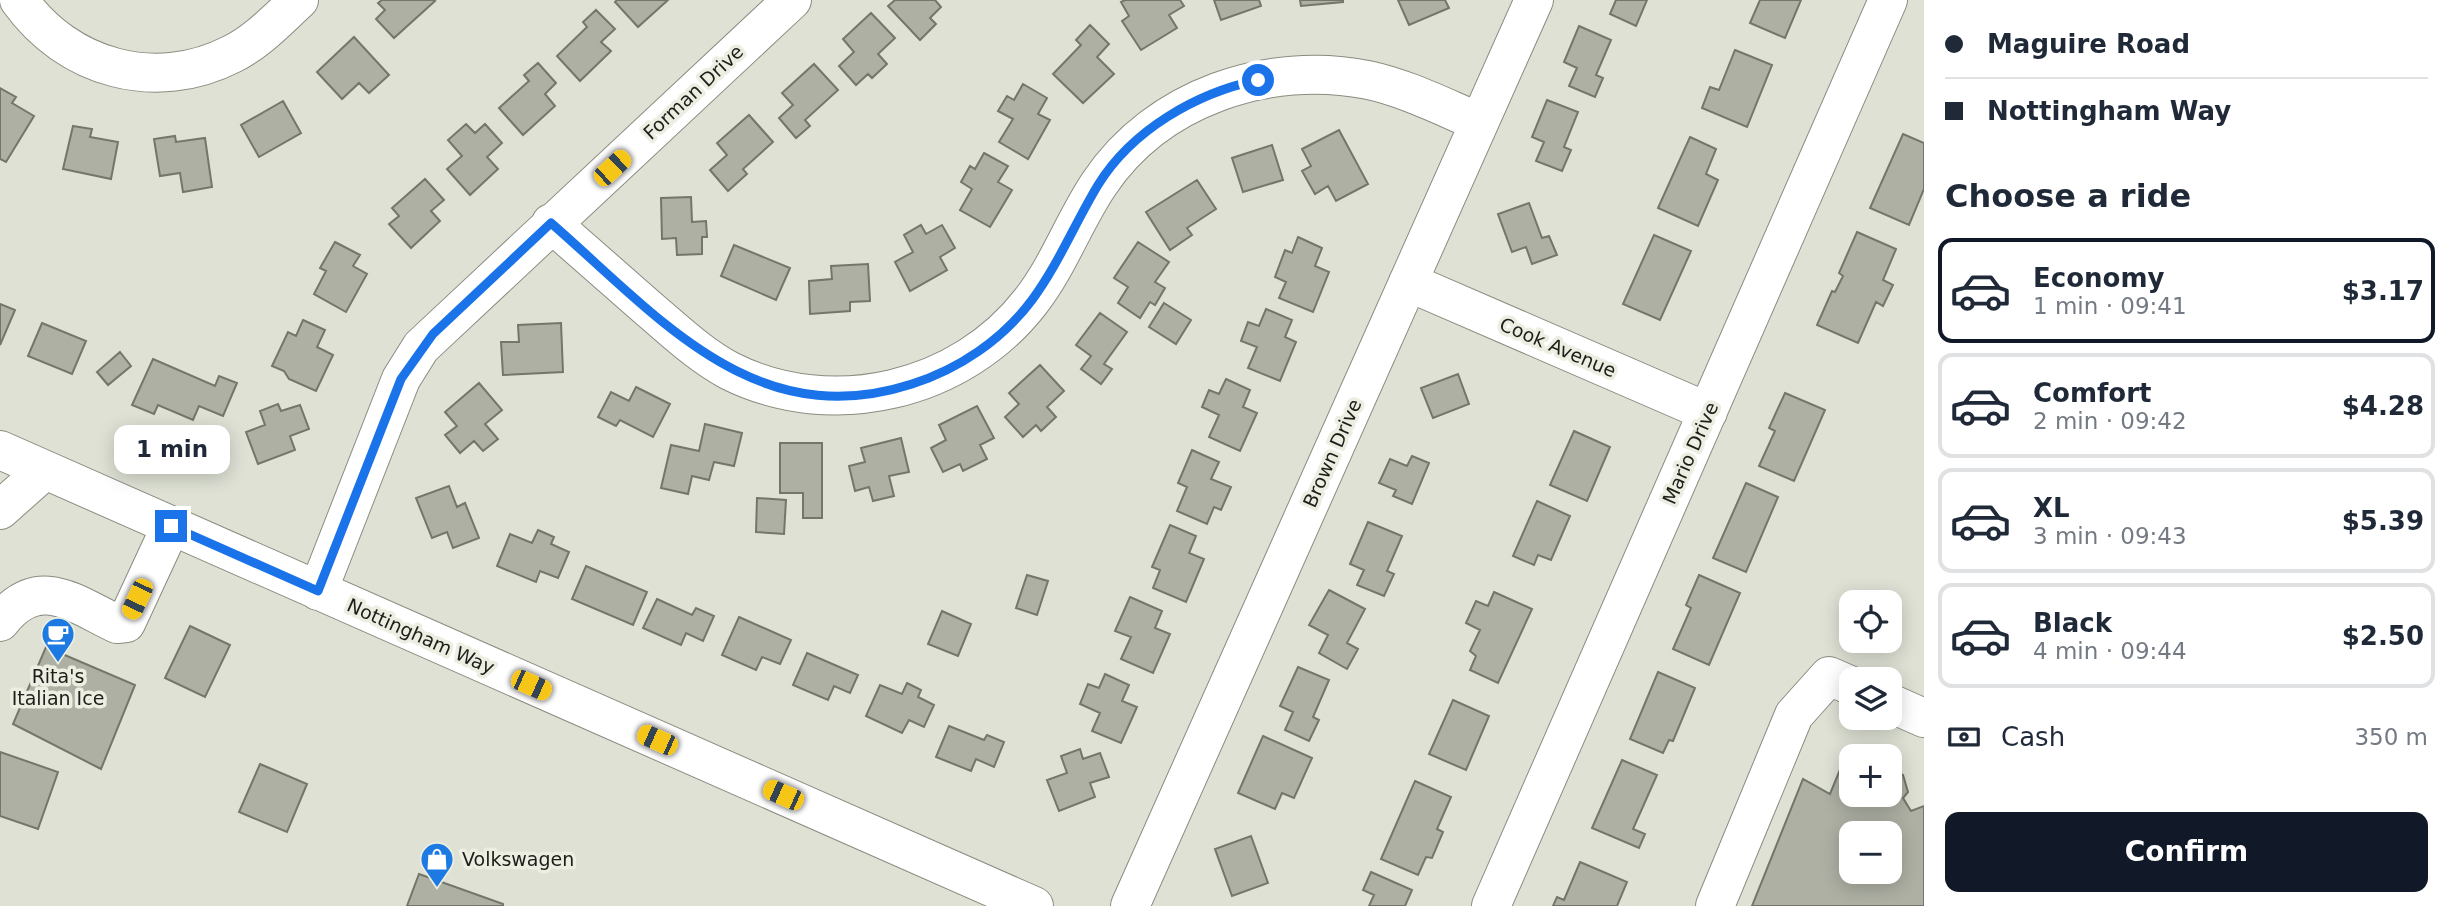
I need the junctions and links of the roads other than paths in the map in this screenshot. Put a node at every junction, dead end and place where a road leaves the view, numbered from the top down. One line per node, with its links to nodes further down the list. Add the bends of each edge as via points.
1 (19, 0): 2 (street, via 33,20 62,45 127,72 158,74 203,67 234,53)
2 (299, 0)
3 (792, 0): 7 (street, Forman Drive)
4 (1534, 0): 6 (street, Brown Drive)
5 (1888, 0): 9 (street, Mario Drive)
6 (1479, 122): 7 (street, via 1370,80 1325,74 1279,75 1198,100 1159,123 1099,183 1032,301 1006,330 976,354 936,376 892,391 807,394 730,371 695,349); 8 (street, Brown Drive)
7 (551, 223): 14 (street, Forman Drive, via 433,334 401,379)
8 (1408, 282): 9 (street, Cook Avenue); 20 (street, Brown Drive)
9 (1708, 412): 21 (street, Mario Drive)
10 (0, 450): 11 (street, Nottingham Way)
11 (45, 470): 12 (street); 13 (street, Nottingham Way)
12 (0, 510)
13 (171, 526): 14 (street, Nottingham Way); 15 (street, via 126,623 117,624 57,594 35,596 10,610)
14 (318, 591): 19 (street, Nottingham Way)
15 (0, 622)
16 (1839, 682): 22 (street, via 1794,715)
17 (1902, 708): 18 (street)
18 (1924, 718)
19 (1034, 906)
20 (1130, 906)
21 (1491, 906)
22 (1715, 906)

